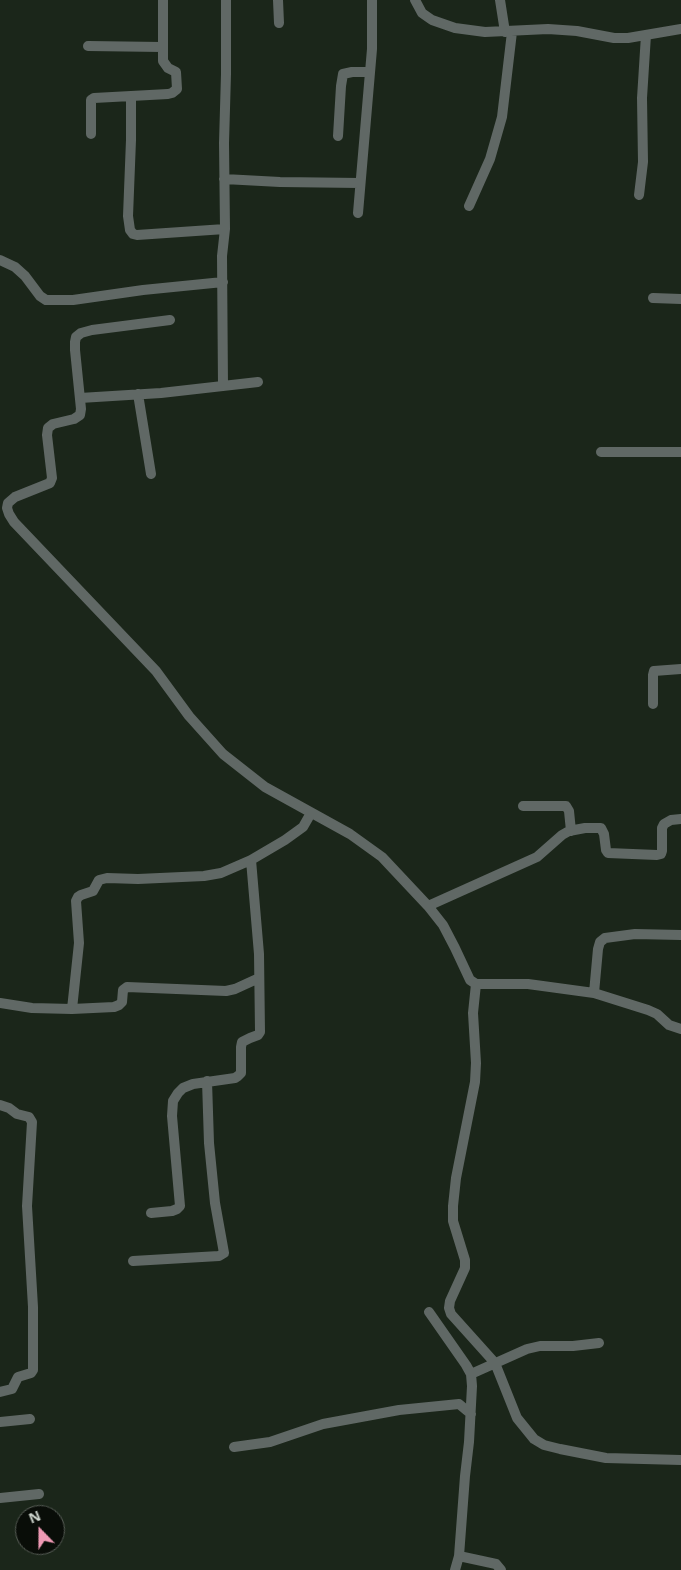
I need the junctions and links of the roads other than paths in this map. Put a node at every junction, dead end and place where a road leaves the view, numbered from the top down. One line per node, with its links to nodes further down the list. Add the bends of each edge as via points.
1 (163, 0): 12 (street)
2 (226, 0): 17 (street)
3 (278, 0): 7 (street)
4 (372, 0): 13 (street)
5 (415, 0): 9 (street, via 422,13 455,28)
6 (500, 0): 9 (street)
7 (279, 23)
8 (681, 29): 10 (street)
9 (509, 32): 10 (street, via 548,29 614,38); 20 (street, via 502,117 490,159)
10 (646, 35): 19 (street)
11 (88, 46): 12 (street)
12 (162, 47): 14 (street, via 163,60 176,72 177,89 168,94)
13 (370, 72): 16 (street, via 343,74); 18 (street)
14 (131, 96): 15 (street, via 92,100); 22 (street, via 130,230 137,235)
15 (90, 134)
16 (338, 136)
17 (224, 179): 18 (street); 22 (street)
18 (360, 183): 21 (street)
19 (640, 195)
20 (468, 206)
21 (358, 213)
22 (225, 228): 24 (street)
23 (0, 260): 24 (street, via 15,267 46,300 72,300)
24 (223, 282): 29 (street)
25 (653, 298): 26 (street)
26 (681, 299)
27 (170, 320): 31 (street, via 92,330 76,337)
28 (258, 382): 29 (street)
29 (223, 386): 30 (street)
30 (138, 394): 31 (street); 34 (street)
31 (80, 398): 35 (street, via 80,415 48,428 50,483)
32 (601, 452): 33 (street)
33 (681, 452)
34 (151, 474)
35 (4, 500): 39 (street, via 14,522 156,671 189,716 223,754 265,787)
36 (681, 669): 37 (street, via 654,671)
37 (653, 704)
38 (523, 806): 41 (street, via 566,806)
39 (311, 813): 42 (street, via 303,827); 43 (street, via 350,834 382,857)
40 (681, 819): 41 (street, via 664,824 662,851 657,855 608,853 601,828)
41 (571, 831): 43 (street, via 537,858)
42 (251, 860): 45 (street); 49 (street, via 221,873 204,876 102,878 93,891 78,897 79,944)
43 (428, 906): 46 (street, via 443,925 470,980)
44 (681, 935): 47 (street, via 635,934 605,938 598,949)
45 (259, 978): 49 (street, via 226,991 127,988 122,1002 114,1007); 51 (street, via 260,1032 242,1042 241,1073 235,1078)
46 (476, 984): 47 (street, via 528,984); 57 (street, via 473,1013 475,1082 453,1206 455,1230 465,1260 449,1308 455,1320)
47 (594, 993): 50 (street, via 648,1010)
48 (0, 1003): 49 (street)
49 (72, 1009)
50 (681, 1030)
51 (207, 1081): 53 (street, via 183,1088 174,1101 172,1116 180,1206 172,1211); 54 (street, via 209,1143 224,1252 219,1256)
52 (0, 1106): 59 (street, via 29,1116 32,1122 26,1206 33,1362 30,1373 18,1378 12,1389)
53 (151, 1213)
54 (134, 1261)
55 (429, 1312): 58 (street)
56 (599, 1343): 57 (street, via 540,1346)
57 (495, 1363): 58 (street); 64 (street, via 517,1418 528,1434 544,1445 606,1458)
58 (471, 1374): 60 (street)
59 (0, 1392)
60 (471, 1414): 63 (street, via 459,1404 399,1410 322,1424 270,1442); 67 (street)
61 (30, 1419): 62 (street)
62 (0, 1422)
63 (234, 1447)
64 (681, 1460)
65 (39, 1494): 66 (street)
66 (0, 1498)
67 (459, 1556): 68 (street); 69 (street, via 496,1564)
68 (455, 1570)
69 (502, 1570)

